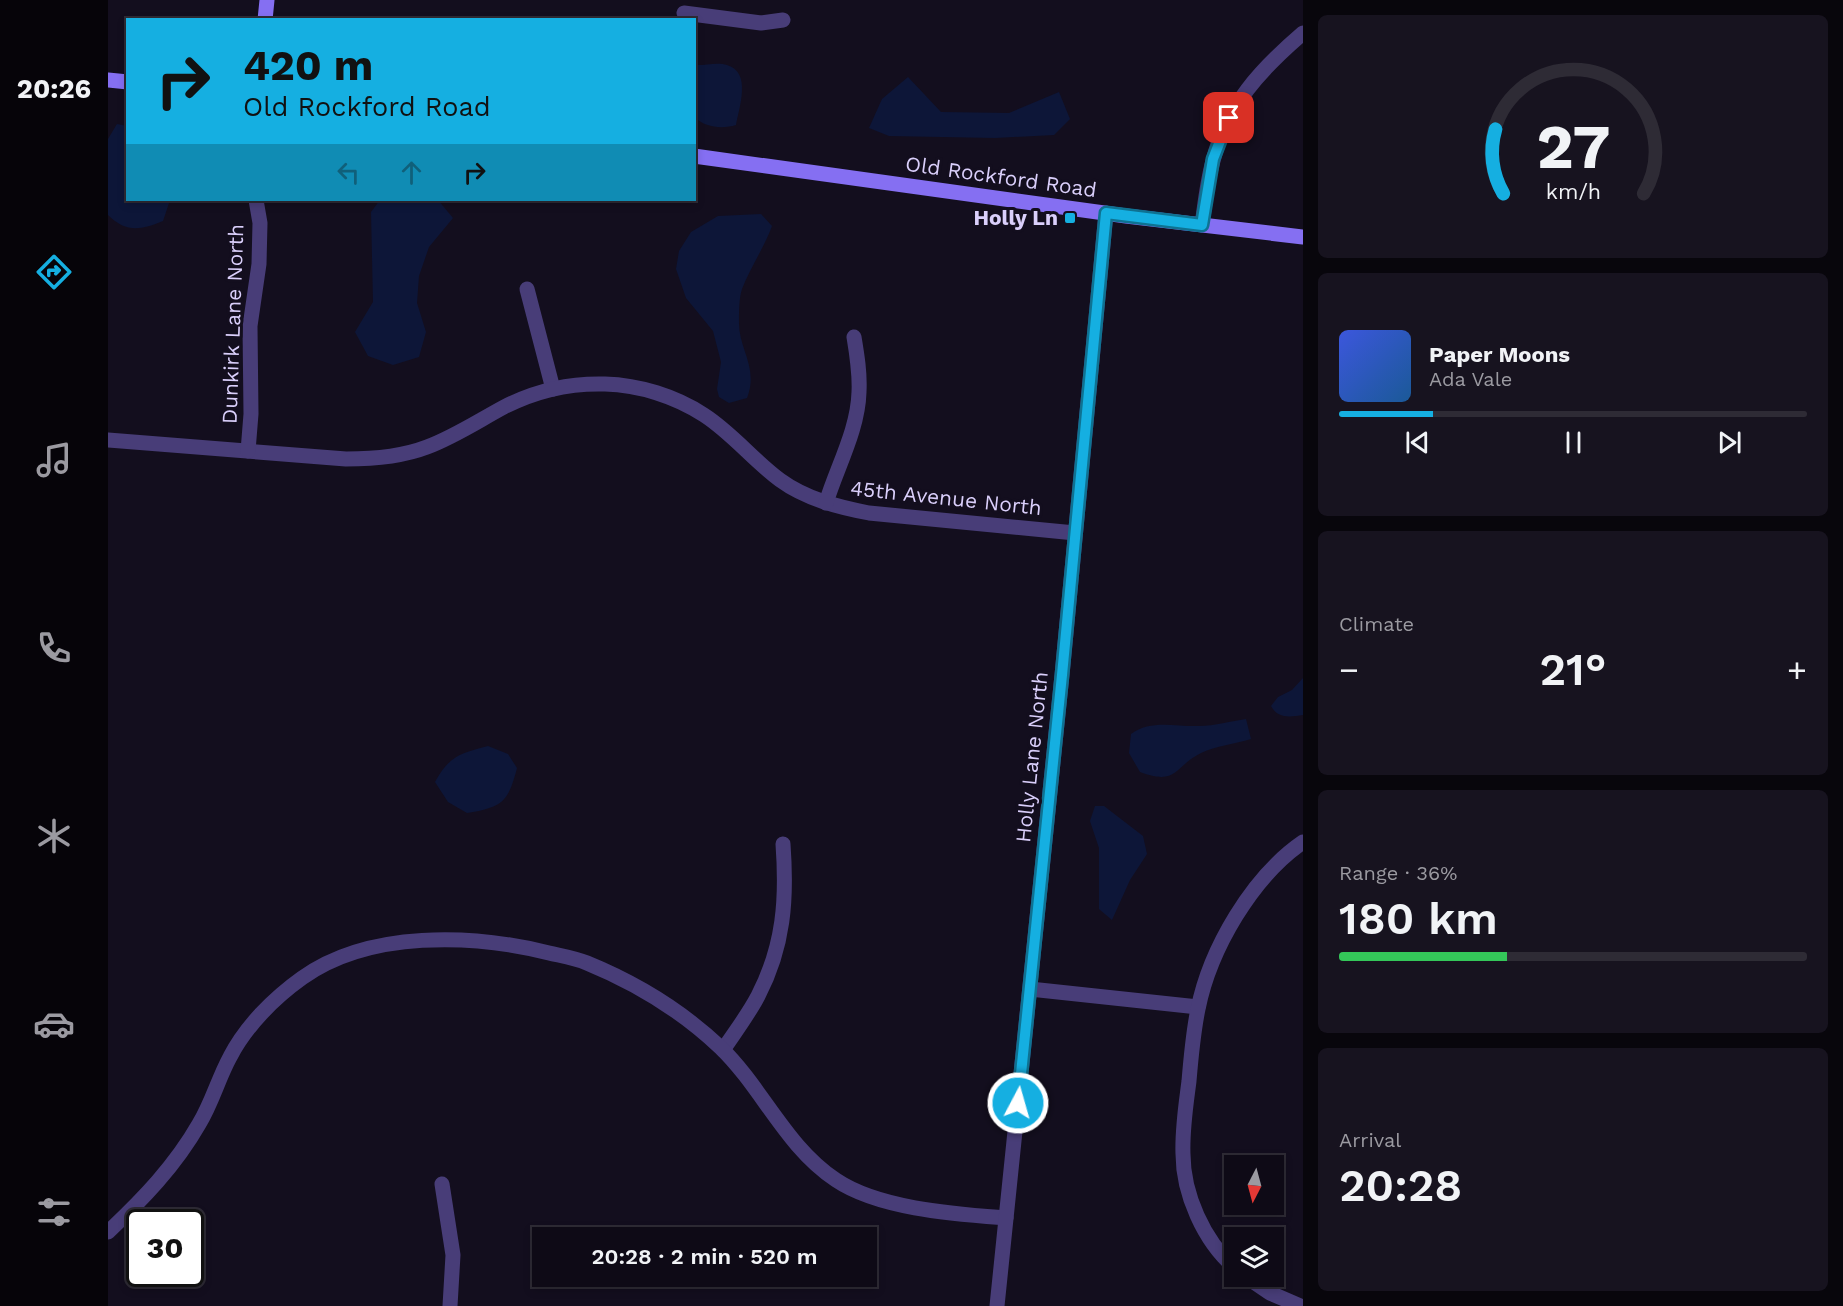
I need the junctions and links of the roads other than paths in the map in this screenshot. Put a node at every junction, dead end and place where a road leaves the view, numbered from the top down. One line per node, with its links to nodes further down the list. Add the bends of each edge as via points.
1 (267, 0): 3 (street)
2 (685, 11): 4 (street, via 761,23)
3 (265, 18)
4 (783, 20)
5 (1303, 33): 11 (street, via 1259,74 1229,118 1213,159)
6 (108, 80): 7 (street)
7 (126, 82)
8 (696, 156): 10 (street, Old Rockford Road)
9 (256, 201): 17 (street, Dunkirk Lane North, via 259,264 250,326)
10 (1106, 213): 11 (street, Old Rockford Road); 19 (street, Holly Lane North)
11 (1202, 225): 12 (street, Old Rockford Road)
12 (1303, 237)
13 (527, 289): 15 (street)
14 (854, 337): 18 (street, via 859,394 854,423)
15 (553, 389): 17 (street, 45th Avenue North, via 506,406 442,441 399,456 346,459); 18 (street, 45th Avenue North, via 606,384 640,388 674,399 704,415 781,481)
16 (108, 440): 17 (street, 45th Avenue North)
17 (248, 451)
18 (826, 503): 19 (street, 45th Avenue North, via 869,513)
19 (1075, 533): 22 (street, Holly Lane North)
20 (1303, 842): 23 (street, via 1247,900 1227,932)
21 (783, 844): 24 (street, via 784,917 774,961 758,997)
22 (1030, 989): 23 (street); 26 (street, Holly Lane North)
23 (1198, 1007): 28 (street, via 1183,1126 1183,1156 1187,1186 1197,1214)
24 (723, 1050): 26 (street, via 806,1157 837,1181 878,1199 909,1206); 27 (street, via 682,1016 639,988 586,963 520,946 459,940 414,941 373,948 336,959 303,977 254,1022 231,1056 200,1123 169,1170)
25 (442, 1184): 31 (street, via 453,1255)
26 (1006, 1218): 32 (street, Holly Lane North)
27 (108, 1232)
28 (1224, 1255)
29 (1255, 1287): 30 (street)
30 (1266, 1300): 33 (street)
31 (450, 1306)
32 (997, 1306)
33 (1300, 1306)

